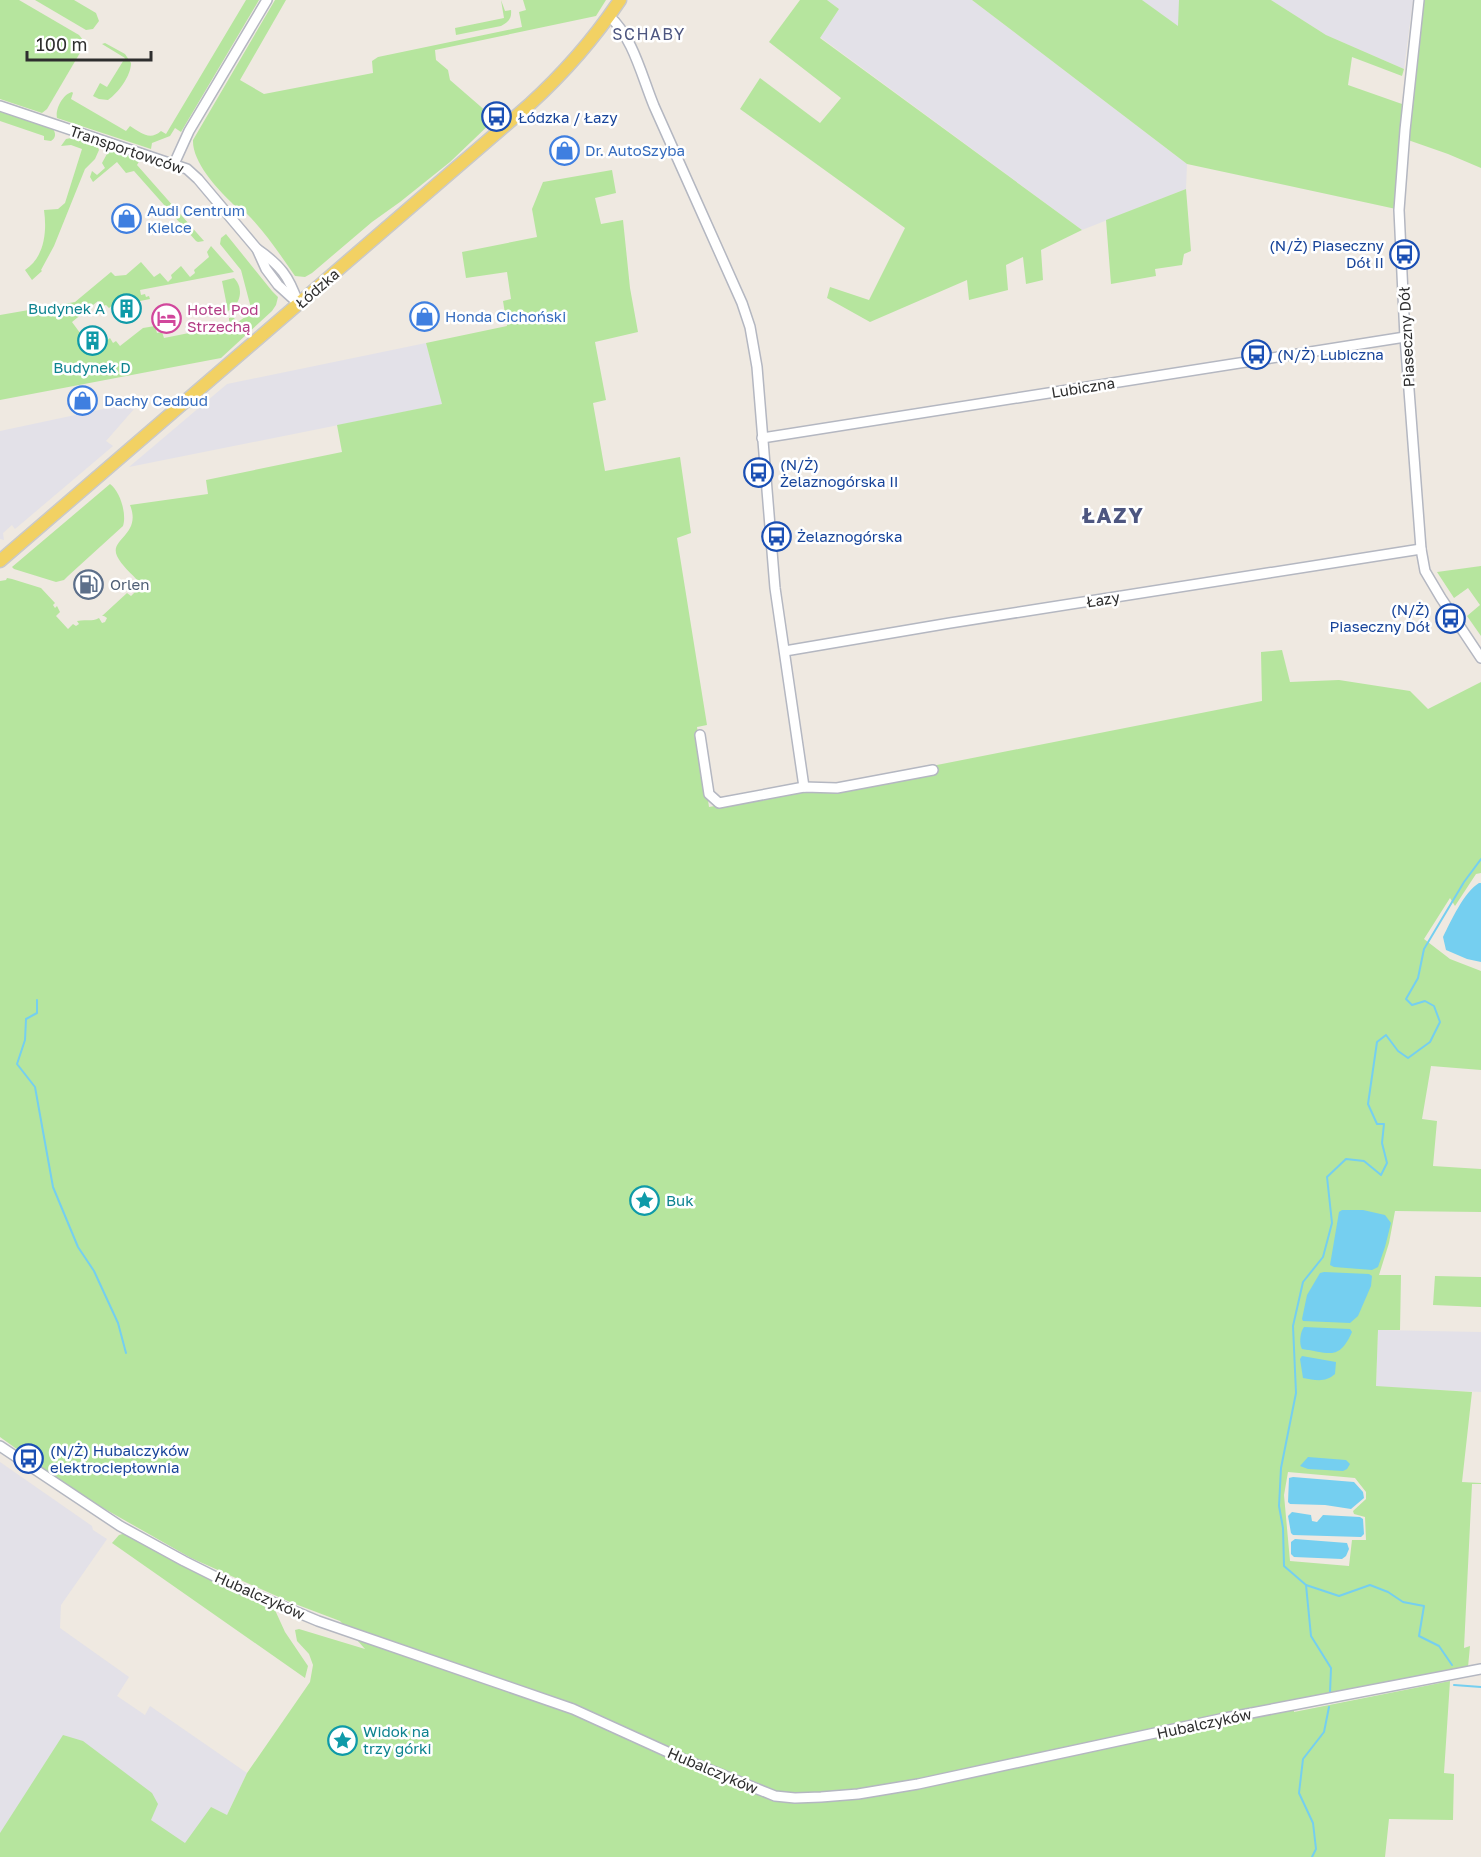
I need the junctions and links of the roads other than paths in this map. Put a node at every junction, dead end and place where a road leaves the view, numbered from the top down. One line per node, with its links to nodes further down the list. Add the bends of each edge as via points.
1 (267, 0): 6 (street, via 189,131)
2 (620, 0): 4 (main road, Łódzka)
3 (1419, 0): 8 (street, Piaseczny Dół, via 1399,210)
4 (609, 16): 7 (main road, Łódzka, via 543,92); 9 (street, via 627,39 742,303 755,353)
5 (0, 106): 6 (street, Transportowców)
6 (174, 164): 7 (street, Transportowców, via 193,173 257,249 282,289)
7 (298, 304): 11 (main road, Łódzka)
8 (1405, 337): 9 (street, Lubiczna); 10 (street, Piaseczny Dół)
9 (762, 438): 12 (street)
10 (1421, 549): 12 (street, Łazy); 13 (street, Piaseczny Dół, via 1425,570)
11 (0, 561)
12 (784, 651): 16 (street)
13 (1481, 658)
14 (700, 735): 16 (street, via 709,794 719,802)
15 (933, 770): 16 (street, via 837,788)
16 (804, 787)
17 (0, 1446): 18 (street, Hubalczyków, via 120,1526 234,1586 318,1621 573,1709 775,1796 858,1794 918,1784 1220,1719)
18 (1481, 1669)

